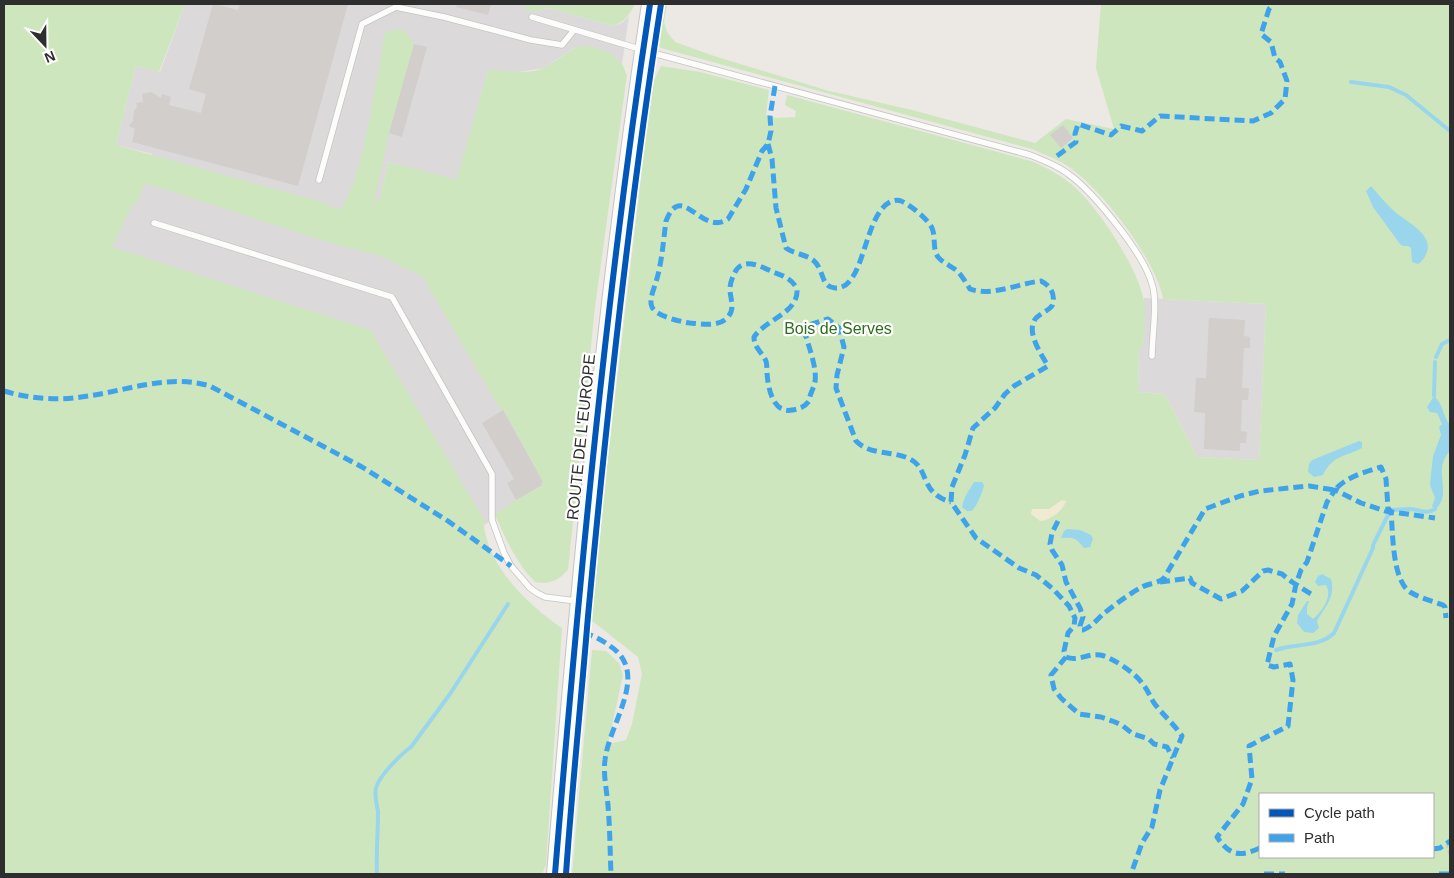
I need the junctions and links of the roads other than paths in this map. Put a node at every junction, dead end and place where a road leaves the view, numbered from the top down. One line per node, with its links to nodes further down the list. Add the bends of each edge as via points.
1 (650, 4): 4 (street, ROUTE DE L'EUROPE)
2 (532, 18): 3 (lane)
3 (574, 30): 4 (lane); 5 (lane, via 562,45 396,7 362,24)
4 (643, 50): 7 (lane, via 1030,155 1058,167 1079,182 1100,206 1148,272 1154,293); 8 (street, ROUTE DE L'EUROPE, via 612,285)
5 (319, 180)
6 (154, 223): 8 (lane, via 392,297 492,474 492,520 511,566 537,594)
7 (1152, 356)
8 (578, 602): 9 (street, ROUTE DE L'EUROPE)
9 (554, 874)

